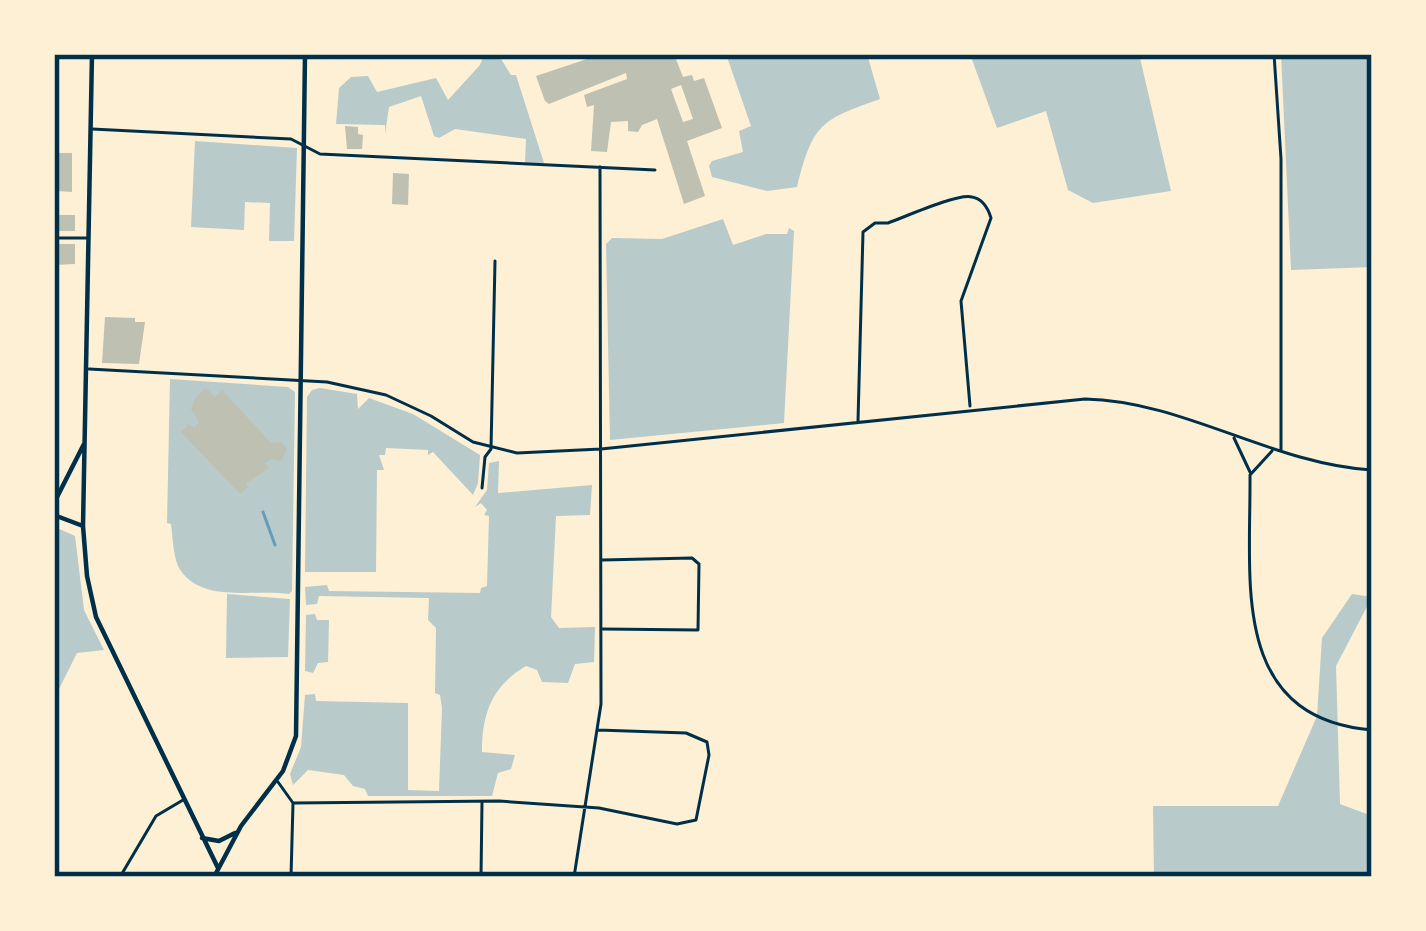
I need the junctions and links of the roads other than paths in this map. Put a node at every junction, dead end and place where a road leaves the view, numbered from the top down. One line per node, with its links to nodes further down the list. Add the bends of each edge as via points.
1 (306, 54): 6 (street)
2 (1274, 54): 21 (street)
3 (92, 56): 4 (street); 5 (street)
4 (54, 58)
5 (91, 129): 6 (street); 10 (street)
6 (305, 146): 7 (street, via 320,154); 13 (street)
7 (600, 167): 8 (street); 19 (street)
8 (655, 170)
9 (54, 238): 10 (street)
10 (89, 238): 12 (street)
11 (495, 261): 18 (street)
12 (89, 369): 13 (street); 17 (street)
13 (301, 381): 18 (street, via 386,395); 32 (street, via 297,724)
14 (970, 409): 15 (street); 15 (street, via 961,301 991,218 973,196 863,232); 16 (street, via 1121,401)
15 (858, 422): 19 (street)
16 (1232, 436): 20 (street); 23 (street)
17 (86, 438): 25 (street); 27 (street)
18 (491, 449): 19 (street); 24 (street)
19 (601, 449): 28 (street)
20 (1274, 450): 21 (street); 23 (street)
21 (1281, 452): 22 (street)
22 (1372, 470)
23 (1250, 475): 31 (street, via 1251,602 1264,662 1313,715)
24 (482, 488)
25 (54, 503)
26 (54, 514): 27 (street)
27 (83, 526): 33 (street, via 96,616)
28 (601, 560): 29 (street); 29 (street, via 699,564 698,630)
29 (602, 629): 30 (street)
30 (598, 730): 36 (street); 36 (street, via 703,738 709,755 702,808 685,824)
31 (1372, 730)
32 (277, 781): 35 (street); 37 (street)
33 (184, 800): 38 (street); 40 (street, via 156,816)
34 (482, 800): 35 (street); 36 (street); 44 (street)
35 (293, 802): 43 (street)
36 (586, 808): 45 (street)
37 (238, 831): 38 (street, via 219,841); 39 (street)
38 (202, 838): 39 (street)
39 (218, 868): 41 (street); 42 (street)
40 (120, 877)
41 (214, 877)
42 (226, 877)
43 (291, 877)
44 (481, 877)
45 (574, 877)

